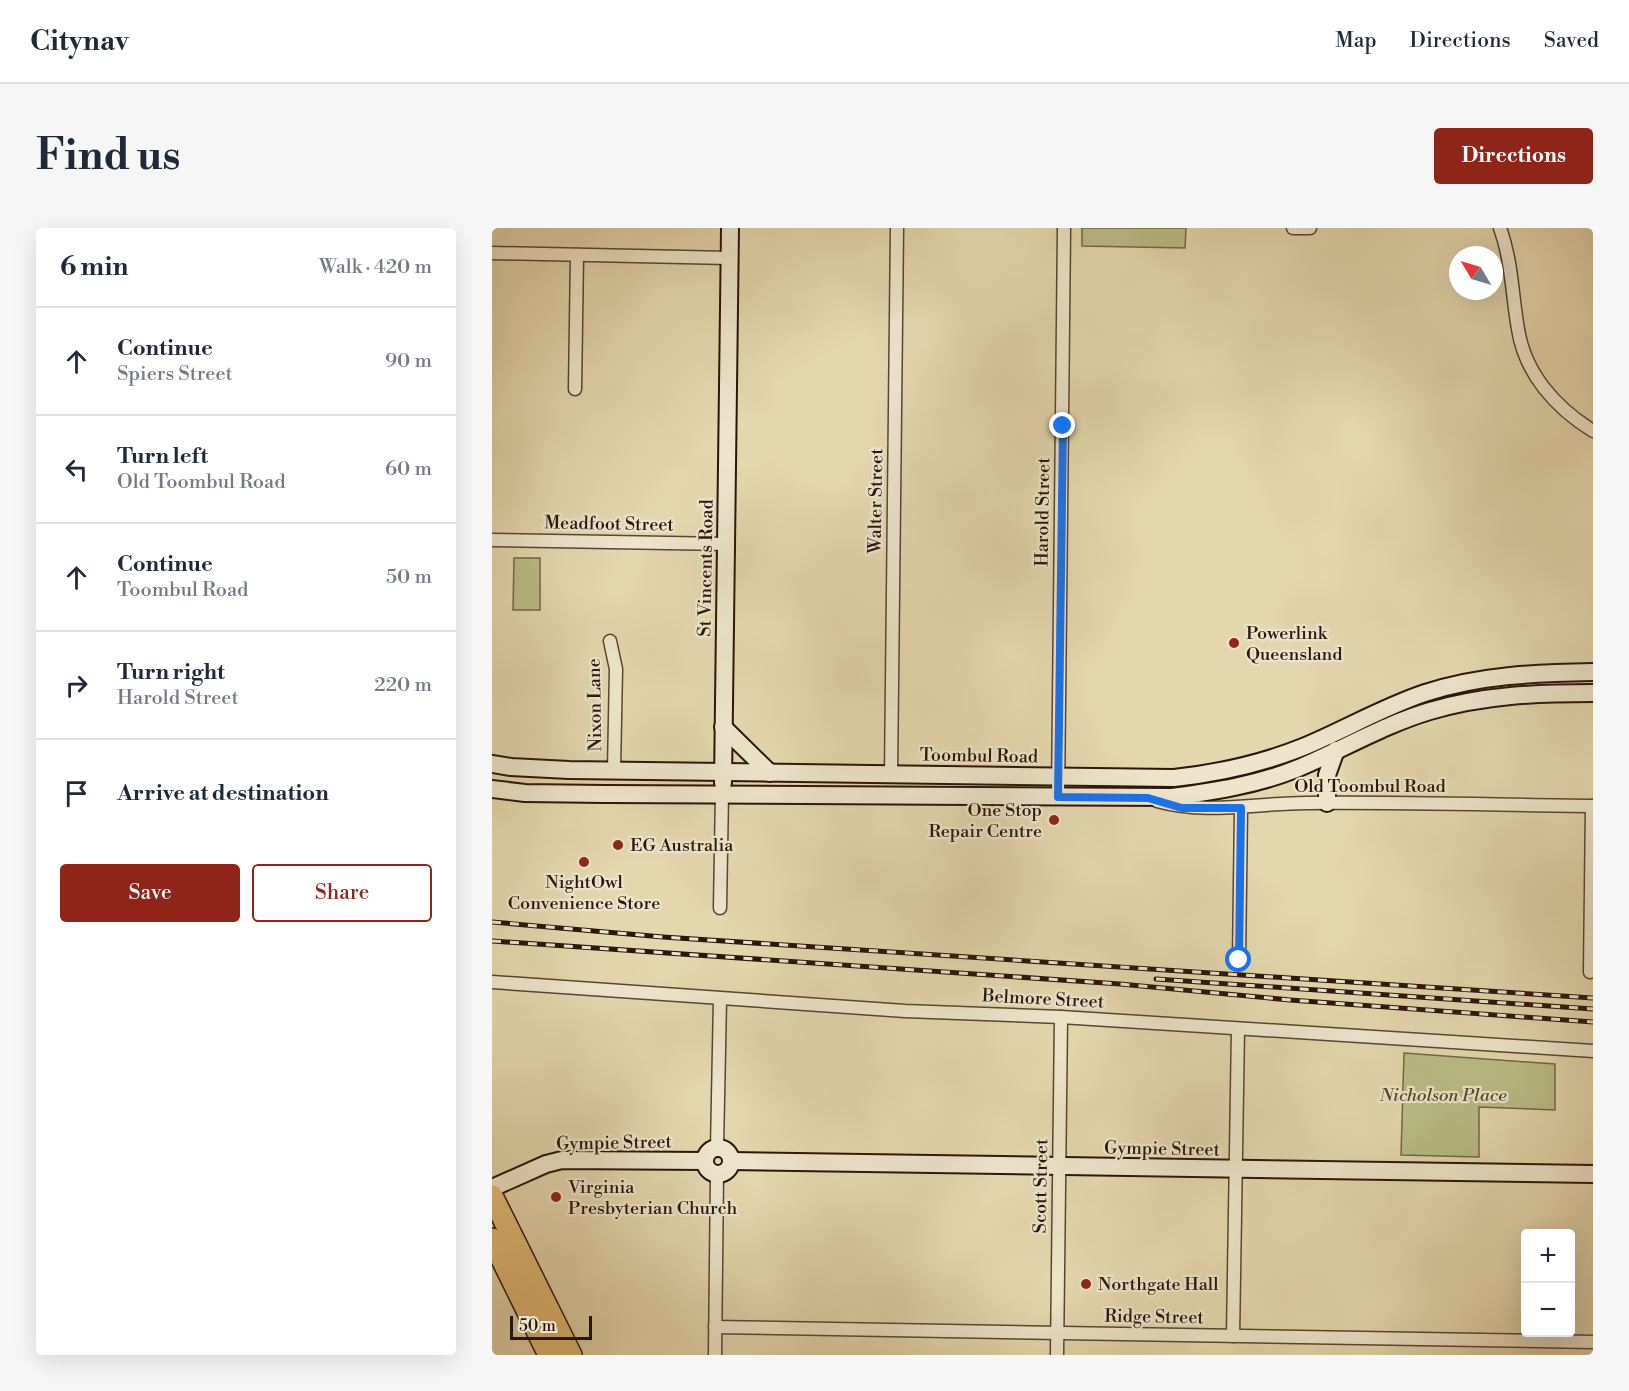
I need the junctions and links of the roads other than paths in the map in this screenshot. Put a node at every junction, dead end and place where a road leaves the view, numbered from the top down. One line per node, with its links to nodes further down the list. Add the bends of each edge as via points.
1 (730, 228): 9 (main road, St Vincents Road)
2 (897, 228): 23 (street, Walter Street)
3 (1064, 228): 24 (street, Harold Street)
4 (1293, 228): 5 (street)
5 (1310, 228)
6 (1500, 228): 11 (street, via 1511,273 1518,332 1530,365 1560,407)
7 (492, 254): 8 (street)
8 (577, 255): 9 (street); 10 (street)
9 (730, 258): 13 (main road, St Vincents Road)
10 (575, 389)
11 (1593, 431)
12 (492, 540): 13 (street, Meadfoot Street)
13 (726, 544): 17 (main road, St Vincents Road)
14 (610, 640): 20 (street, Nixon Lane, via 616,669)
15 (1593, 672): 24 (main road, Toombul Road, via 1511,675 1447,687 1393,705 1284,754 1219,772 1154,779)
16 (1593, 693): 18 (main road, via 1499,696 1452,705 1389,726)
17 (723, 727): 21 (main road, St Vincents Road); 22 (main road)
18 (1336, 750): 28 (main road, via 1252,784); 29 (main road, via 1327,775)
19 (492, 764): 20 (main road, Toombul Road, via 512,768)
20 (614, 770): 21 (main road, Toombul Road)
21 (723, 772): 22 (main road, Toombul Road); 26 (main road, St Vincents Road)
22 (770, 773): 23 (main road, Toombul Road)
23 (891, 775): 24 (main road, Toombul Road)
24 (1058, 777): 27 (street, Harold Street)
25 (492, 789): 26 (main road, via 525,793)
26 (722, 793): 27 (main road); 32 (street, St Vincents Road)
27 (1058, 797): 28 (main road)
28 (1148, 798): 31 (street, Old Toombul Road, via 1182,808)
29 (1327, 803): 30 (street, Old Toombul Road); 31 (street, Old Toombul Road)
30 (1592, 806): 34 (street)
31 (1241, 808): 33 (street)
32 (720, 908)
33 (1239, 960)
34 (1590, 972)
35 (492, 982): 36 (street, Belmore Street)
36 (720, 999): 37 (street, Belmore Street); 40 (street)
37 (1061, 1017): 38 (street, Belmore Street); 43 (street, Scott Street)
38 (1238, 1029): 39 (street, Belmore Street); 44 (street)
39 (1593, 1051)
40 (717, 1148): 41 (main road, via 710,1151); 42 (main road, via 725,1150)
41 (705, 1161): 45 (main road, via 710,1171); 47 (main road, Gympie Street, via 562,1160)
42 (731, 1161): 43 (main road, Gympie Street); 45 (main road, via 728,1169)
43 (1059, 1167): 44 (main road, Gympie Street); 51 (street, Scott Street)
44 (1236, 1169): 46 (main road, Gympie Street); 52 (street)
45 (717, 1174): 50 (street)
46 (1593, 1174)
47 (492, 1188)
48 (492, 1196): 54 (highway)
49 (492, 1239): 54 (highway)
50 (715, 1327): 51 (street, Ridge Street); 55 (street)
51 (1057, 1334): 52 (street, Ridge Street); 56 (street, Scott Street)
52 (1233, 1336): 53 (street, Ridge Street)
53 (1593, 1342)
54 (553, 1350)
55 (715, 1355)
56 (1057, 1355)

